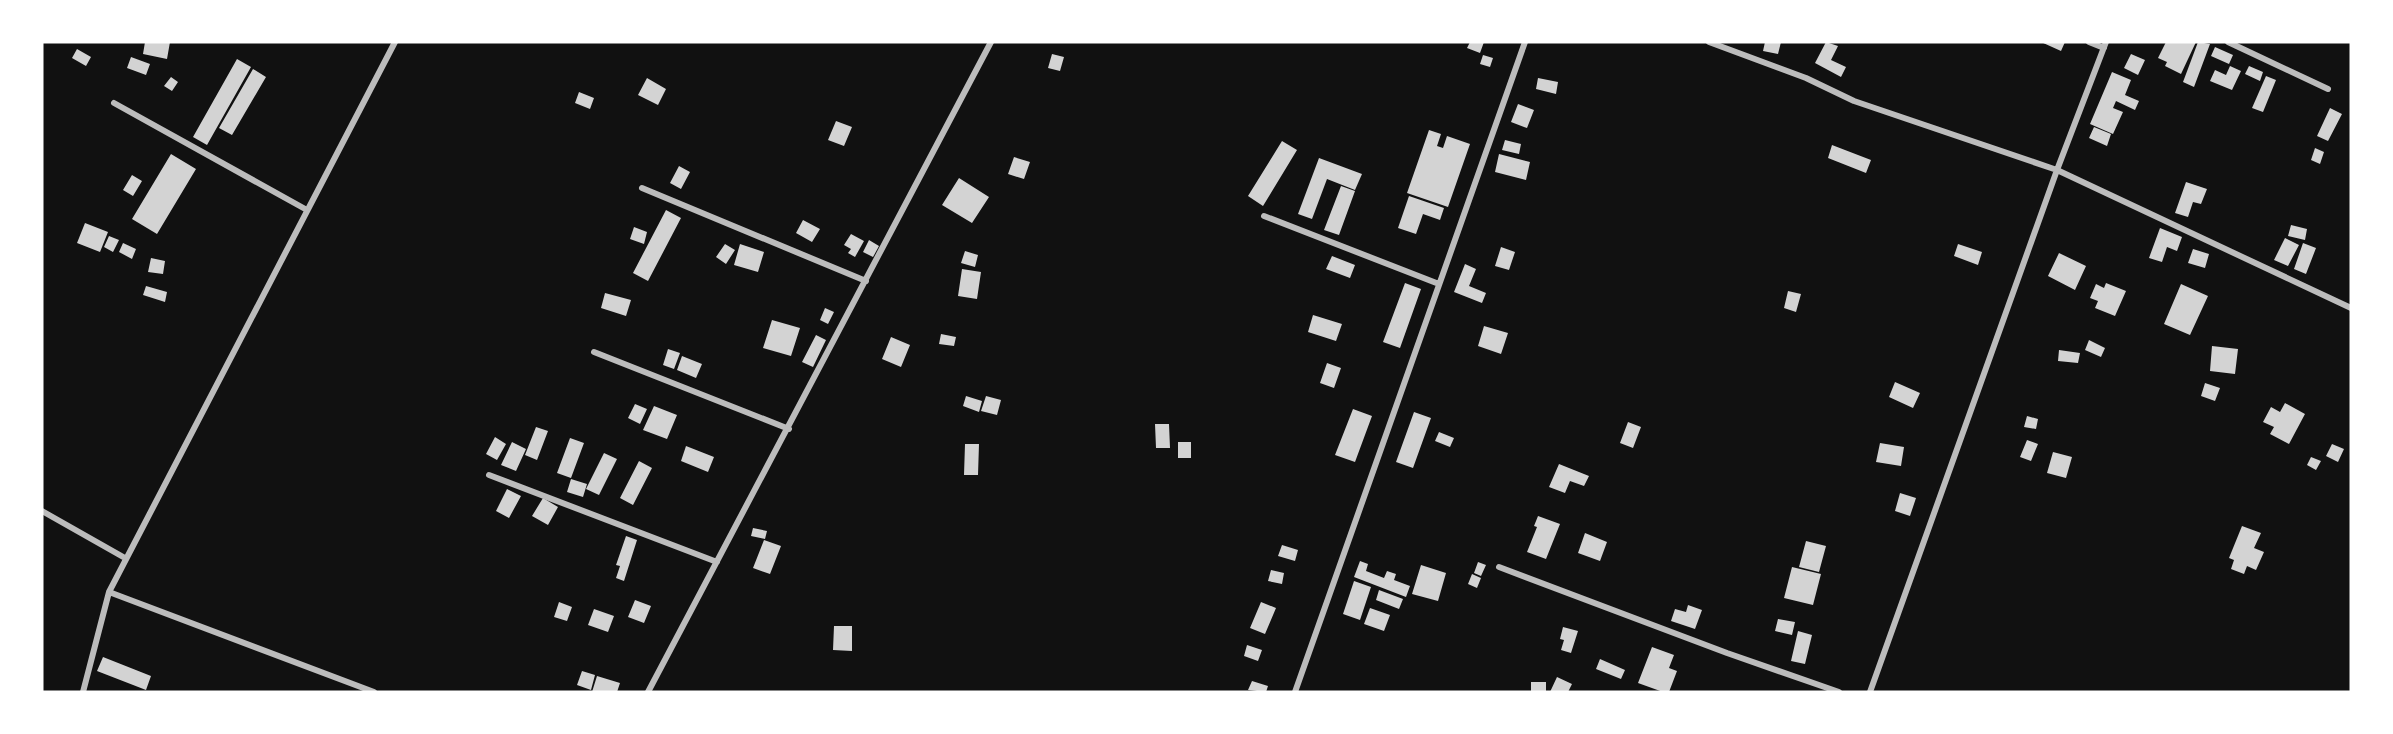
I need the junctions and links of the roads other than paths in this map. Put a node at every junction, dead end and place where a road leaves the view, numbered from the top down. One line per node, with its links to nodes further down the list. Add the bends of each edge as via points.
1 (395, 42): 12 (street)
2 (991, 42): 14 (street)
3 (1525, 42): 15 (street)
4 (1709, 42): 10 (street, via 1806,78 1854,101)
5 (2090, 42): 7 (street)
6 (2228, 42): 8 (street)
7 (2105, 45): 10 (street)
8 (2328, 89)
9 (114, 103): 12 (street)
10 (2057, 170): 16 (street); 30 (street)
11 (642, 188): 14 (street)
12 (307, 210): 21 (street)
13 (1264, 216): 15 (street)
14 (866, 281): 18 (street)
15 (1439, 285): 28 (street)
16 (2351, 308)
17 (594, 352): 18 (street)
18 (789, 429): 22 (street)
19 (489, 475): 22 (street)
20 (42, 511): 21 (street)
21 (125, 558): 24 (street)
22 (717, 562): 27 (street)
23 (1499, 567): 29 (street)
24 (109, 592): 25 (street); 26 (street)
25 (83, 692)
26 (374, 692)
27 (648, 692)
28 (1295, 692)
29 (1839, 692)
30 (1870, 692)

